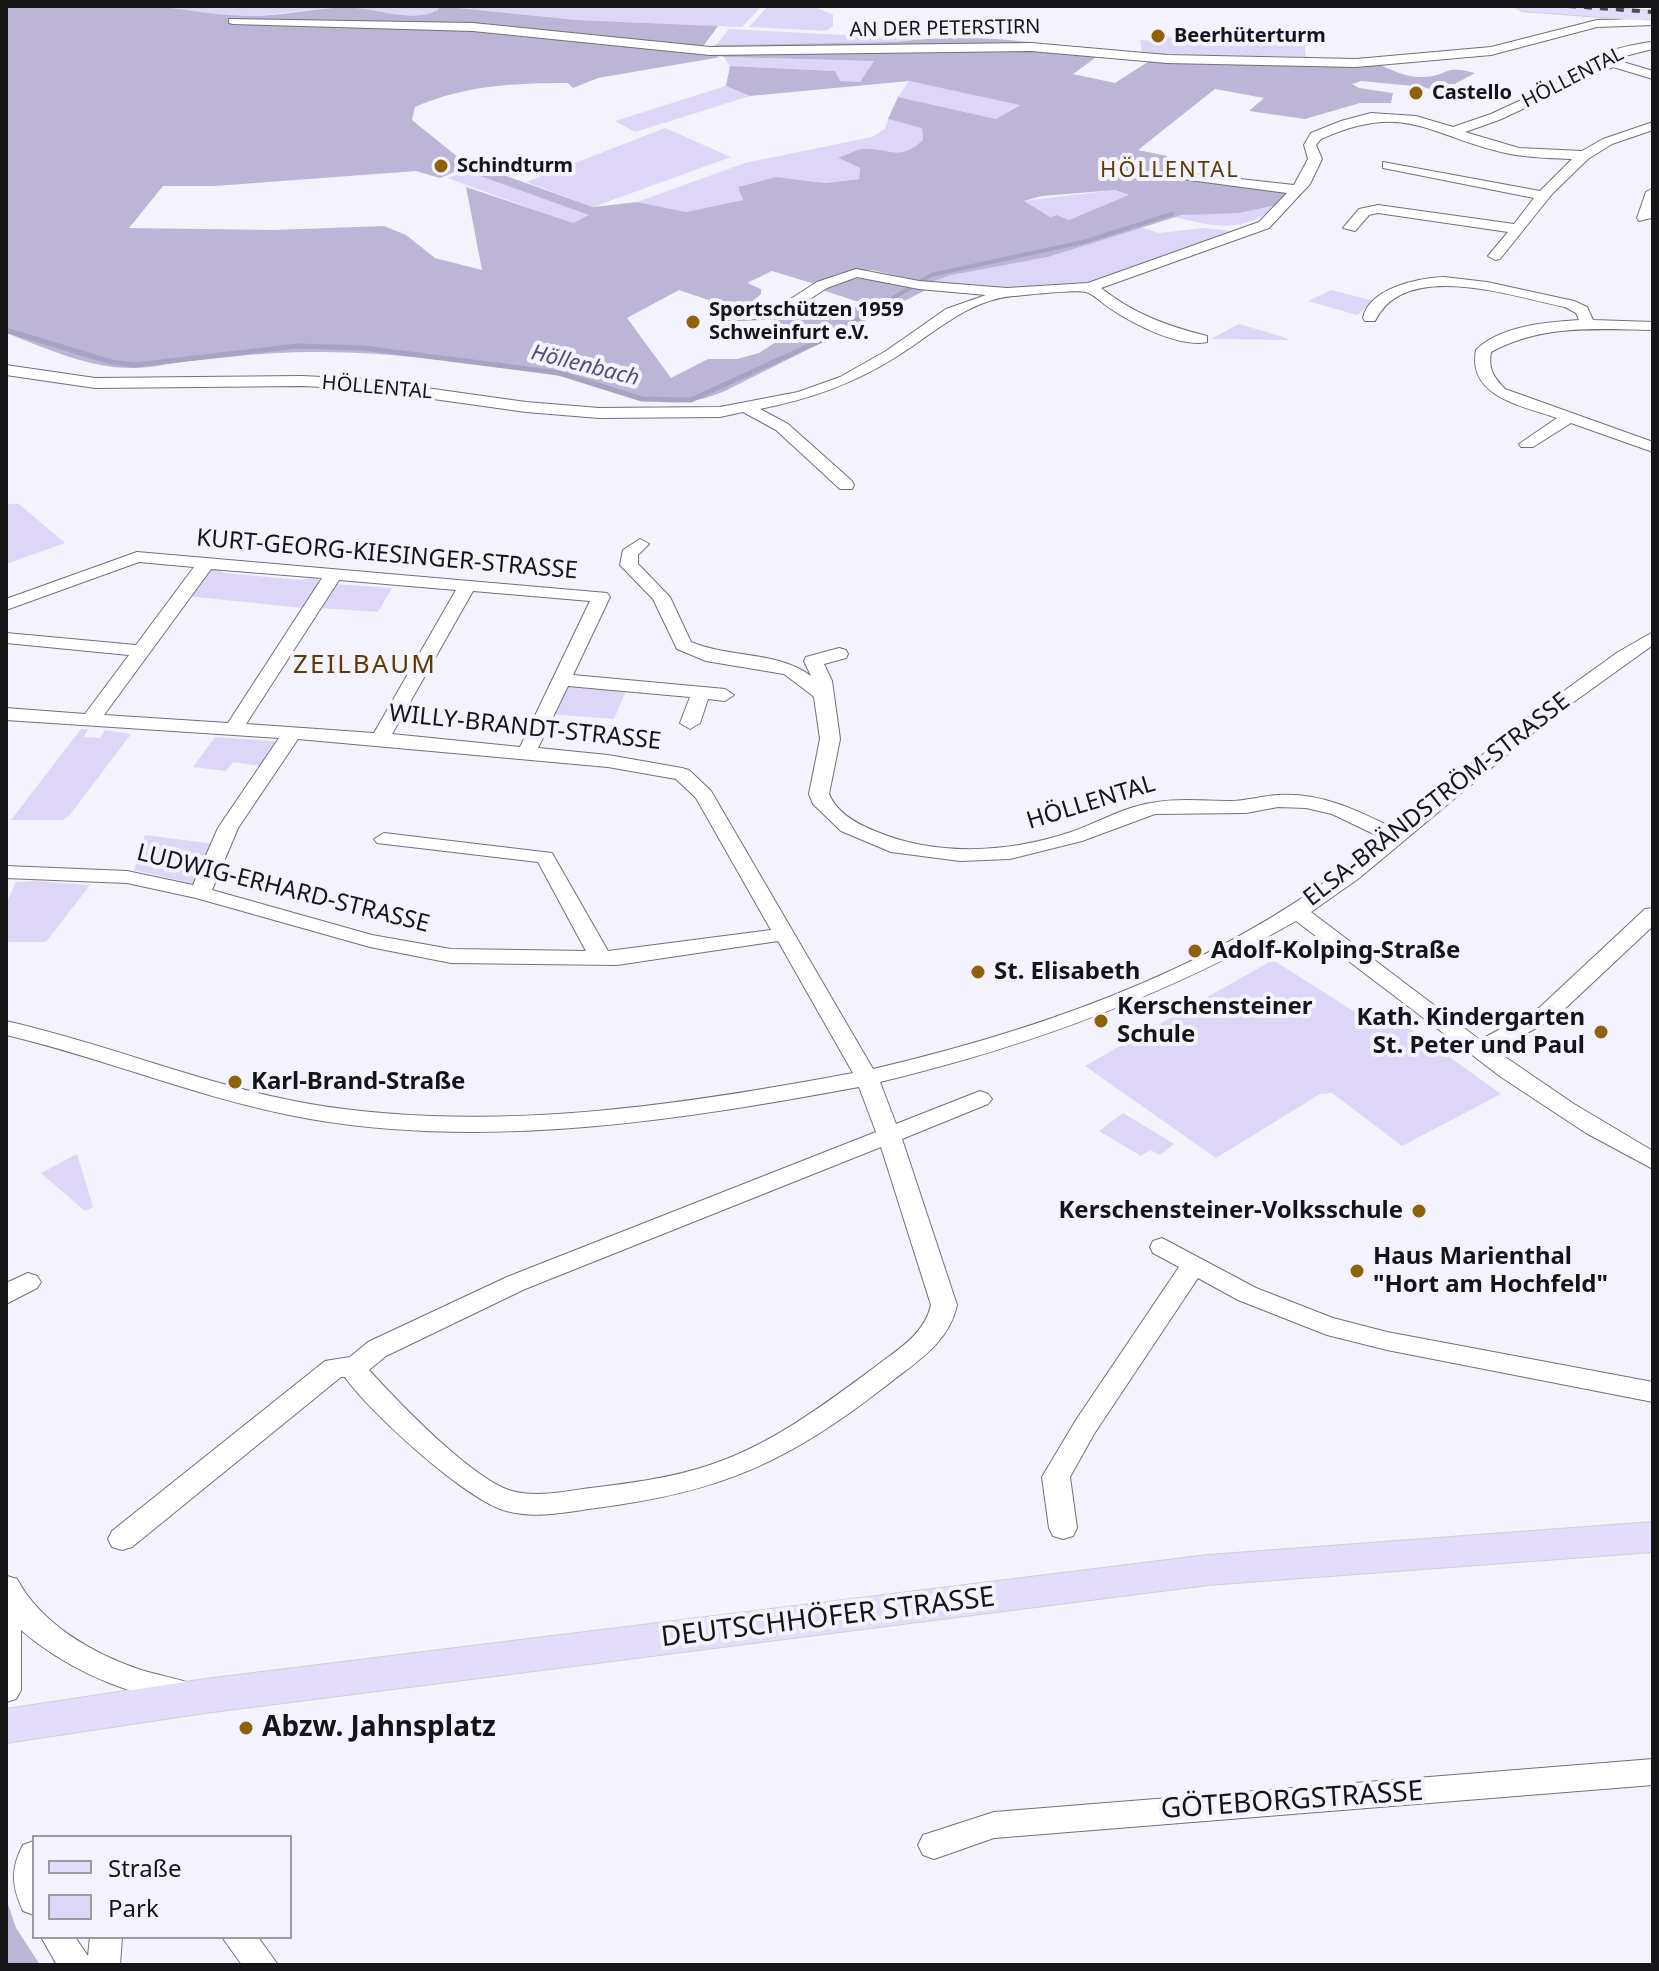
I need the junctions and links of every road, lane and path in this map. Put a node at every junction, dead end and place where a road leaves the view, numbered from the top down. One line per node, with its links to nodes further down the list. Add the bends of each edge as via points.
1 (1522, 6): 2 (main road)
2 (1653, 19): 3 (street, AN DER PETERSTIRN, via 1597,24 1491,51 1356,63 1193,60 1031,47 710,51 473,27)
3 (233, 21)
4 (1649, 46): 5 (street, HÖLLENTAL, via 1603,58)
5 (1611, 63): 6 (street); 8 (street, HÖLLENTAL)
6 (1653, 75)
7 (1653, 126): 9 (street)
8 (1454, 131): 9 (street, HÖLLENTAL, via 1511,150); 12 (street, HÖLLENTAL, via 1395,115 1331,129 1312,140 1315,159)
9 (1584, 155): 14 (street)
10 (1388, 165): 14 (street)
11 (1182, 175): 12 (street)
12 (1298, 190): 19 (street, HÖLLENTAL, via 1256,230)
13 (1653, 192): 15 (street)
14 (1543, 196): 17 (street)
15 (1644, 218)
16 (1350, 228): 17 (street, via 1364,212 1378,209)
17 (1519, 229): 18 (street)
18 (1495, 256)
19 (1090, 287): 20 (street, HÖLLENTAL); 25 (street, via 1149,326)
20 (1007, 292): 21 (street, HÖLLENTAL, via 847,275 783,310); 27 (street, HÖLLENTAL, via 951,312 845,380)
21 (723, 316)
22 (1370, 318): 23 (street, via 1398,291 1428,282 1569,304 1582,310)
23 (1588, 325): 24 (street); 28 (street, via 1514,334 1484,350 1484,378 1499,392)
24 (1653, 326)
25 (1202, 339)
26 (6, 370): 27 (street, HÖLLENTAL, via 95,383 362,384 599,413 691,414)
27 (747, 408): 31 (street, via 782,427)
28 (1566, 419): 29 (street); 30 (street)
29 (1527, 444)
30 (1653, 447)
31 (846, 485)
32 (640, 544): 44 (street, via 629,554 629,565 661,597 683,645 706,655 790,669)
33 (206, 563): 34 (street, KURT-GEORG-KIESINGER-STRASSE); 36 (street, KURT-GEORG-KIESINGER-STRASSE, via 137,557); 39 (street)
34 (333, 575): 35 (street, KURT-GEORG-KIESINGER-STRASSE); 48 (street)
35 (467, 586): 41 (street, KURT-GEORG-KIESINGER-STRASSE, via 601,597); 50 (street)
36 (6, 605)
37 (1653, 637): 52 (street, ELSA-BRÄNDSTRÖM-STRASSE, via 1556,705)
38 (6, 638): 39 (street)
39 (141, 651): 46 (street)
40 (839, 654): 44 (street, HÖLLENTAL, via 813,661 823,681)
41 (561, 680): 42 (street); 51 (street, KURT-GEORG-KIESINGER-STRASSE)
42 (701, 693): 43 (street); 47 (street)
43 (725, 695)
44 (823, 696): 52 (street, HÖLLENTAL, via 830,739 819,794 823,804 848,827 898,848 960,855 1010,853 1153,808 1246,807 1278,801 1329,807)
45 (6, 714): 46 (street, WILLY-BRANDT-STRASSE)
46 (91, 719): 48 (street, WILLY-BRANDT-STRASSE)
47 (690, 723)
48 (234, 728): 49 (street, WILLY-BRANDT-STRASSE)
49 (293, 732): 50 (street, WILLY-BRANDT-STRASSE); 55 (street, via 228,828)
50 (380, 739): 51 (street, WILLY-BRANDT-STRASSE)
51 (527, 752): 58 (street, WILLY-BRANDT-STRASSE, via 682,774 704,795)
52 (1395, 836): 56 (street, ELSA-BRÄNDSTRÖM-STRASSE)
53 (384, 839): 59 (street, via 545,857)
54 (6, 872): 55 (street, LUDWIG-ERHARD-STRASSE, via 127,877)
55 (200, 893): 59 (street, LUDWIG-ERHARD-STRASSE, via 370,941 451,956)
56 (1297, 912): 61 (street); 62 (street, ELSA-BRÄNDSTRÖM-STRASSE, via 1179,975 1092,1012 971,1053)
57 (1653, 914): 61 (street, via 1547,1013)
58 (785, 934): 59 (street, LUDWIG-ERHARD-STRASSE); 62 (street, WILLY-BRANDT-STRASSE)
59 (600, 957)
60 (6, 1028): 62 (street, ELSA-BRÄNDSTRÖM-STRASSE, via 279,1105 413,1122 501,1123 709,1106)
61 (1478, 1050): 65 (street)
62 (867, 1078): 64 (street, WILLY-BRANDT-STRASSE)
63 (980, 1099): 64 (street)
64 (889, 1136): 70 (street, via 516,1283 377,1349); 70 (street, WILLY-BRANDT-STRASSE, via 939,1287 943,1318 928,1338 833,1415 746,1465 655,1491 546,1503 506,1501 476,1485 368,1386)
65 (1653, 1161)
66 (1162, 1247): 67 (street)
67 (1193, 1265): 71 (street, via 1247,1294 1327,1326); 72 (street, via 1056,1477)
68 (28, 1282): 69 (street)
69 (6, 1295)
70 (356, 1366): 74 (street, via 334,1368)
71 (1653, 1392)
72 (1063, 1528)
73 (1653, 1537): 77 (main road, DEUTSCHHÖFER STRASSE, via 1208,1570)
74 (122, 1539)
75 (7, 1590): 76 (street); 77 (street, via 33,1623 68,1647 151,1687)
76 (6, 1690)
77 (205, 1696): 78 (main road, DEUTSCHHÖFER STRASSE)
78 (6, 1726)
79 (1653, 1772): 80 (street, GÖTEBORGSTRASSE, via 994,1825)
80 (934, 1845)
81 (32, 1858): 82 (street)
82 (32, 1893)
83 (58, 1939): 86 (street)
84 (106, 1939): 87 (street)
85 (240, 1939): 88 (street)
86 (76, 1965)
87 (104, 1965)
88 (262, 1965)

